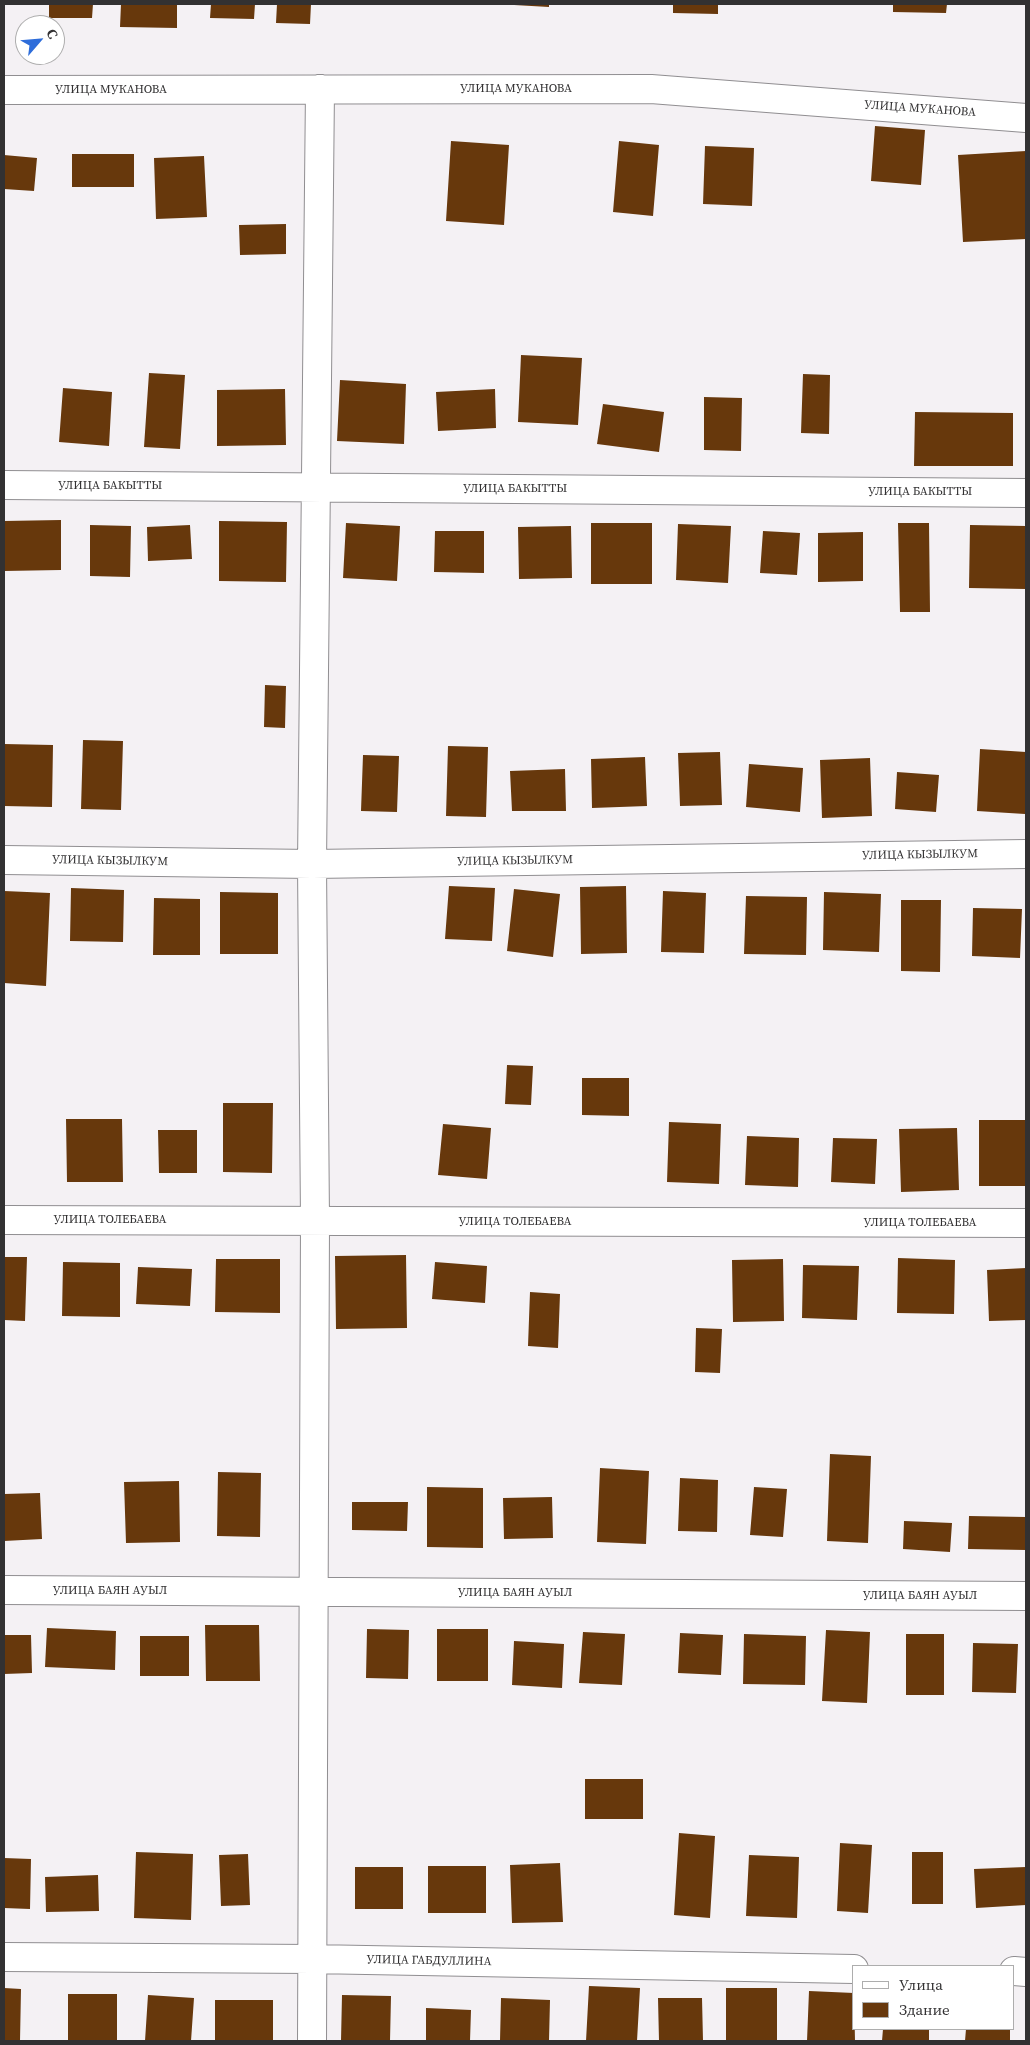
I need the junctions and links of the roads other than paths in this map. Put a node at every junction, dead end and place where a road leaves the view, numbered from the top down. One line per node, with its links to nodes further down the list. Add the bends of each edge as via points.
1 (320, 89): 2 (street, УЛИЦА МУКАНОВА); 3 (street, УЛИЦА МУКАНОВА, via 651,88); 5 (street)
2 (4, 90)
3 (1026, 118)
4 (4, 485): 5 (street, УЛИЦА БАКЫТТЫ)
5 (317, 488): 6 (street, УЛИЦА БАКЫТТЫ); 9 (street)
6 (1026, 493)
7 (1026, 854): 9 (street, УЛИЦА КЫЗЫЛКУМ)
8 (4, 860): 9 (street, УЛИЦА КЫЗЫЛКУМ)
9 (312, 864): 11 (street)
10 (4, 1220): 11 (street, УЛИЦА ТОЛЕБАЕВА)
11 (315, 1221): 12 (street, УЛИЦА ТОЛЕБАЕВА); 14 (street)
12 (1026, 1223)
13 (4, 1590): 14 (street, УЛИЦА БАЯН АУЫЛ)
14 (313, 1592): 15 (street, УЛИЦА БАЯН АУЫЛ); 17 (street)
15 (1026, 1596)
16 (4, 1957): 17 (street, УЛИЦА ГАБДУЛЛИНА)
17 (312, 1959): 18 (street, УЛИЦА ГАБДУЛЛИНА); 19 (street)
18 (852, 1968)
19 (312, 2041)

